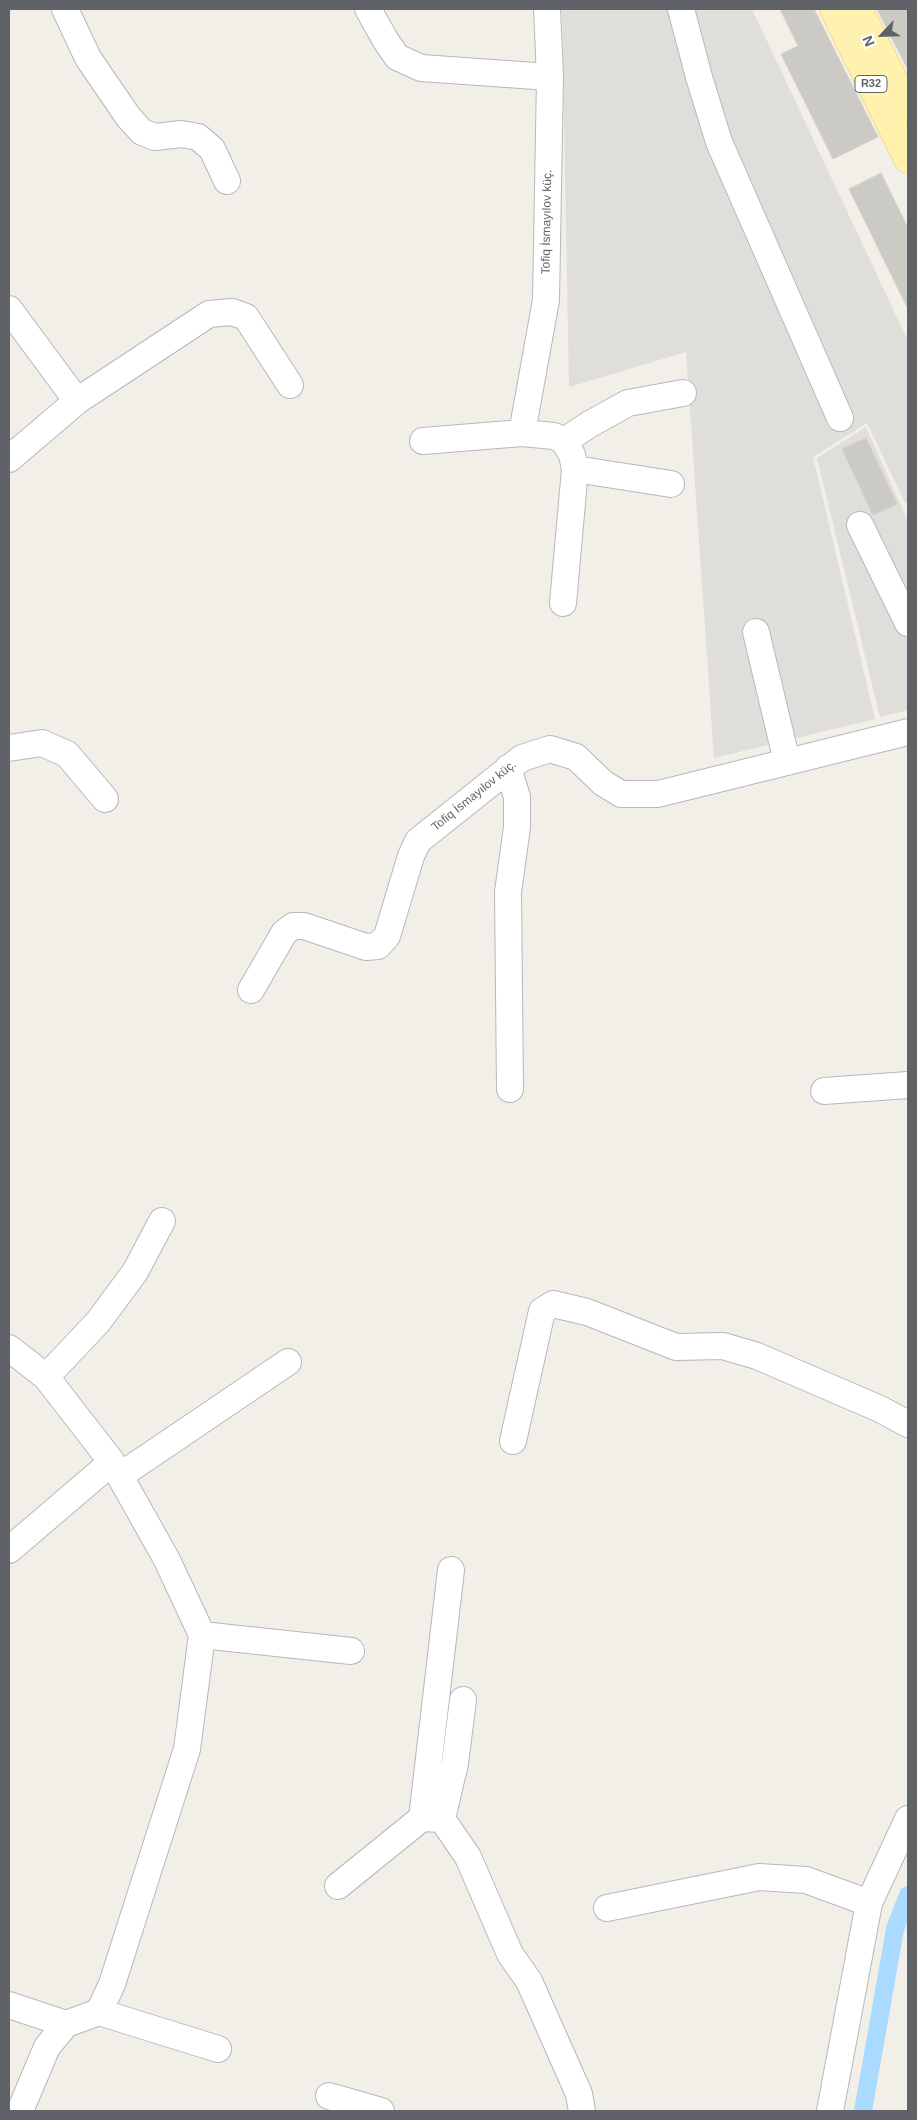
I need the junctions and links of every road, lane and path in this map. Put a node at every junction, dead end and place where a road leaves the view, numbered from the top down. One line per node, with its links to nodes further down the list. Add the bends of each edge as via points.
1 (65, 9): 10 (street, via 88,58 142,132 155,137 181,134 198,137 212,149)
2 (368, 9): 7 (street, via 397,57 421,68)
3 (547, 9): 7 (street, Tofiq İsmayılov küç.)
4 (682, 9): 15 (street, via 698,77 719,142)
5 (834, 9): 9 (main road, R32)
6 (858, 9): 8 (main road, R32)
7 (550, 77): 16 (street, Tofiq İsmayılov küç., via 546,300)
8 (908, 109)
9 (908, 159)
10 (227, 182)
11 (9, 309): 14 (street)
12 (290, 384): 14 (street, via 246,318 232,312 209,314)
13 (683, 393): 18 (street, via 628,403)
14 (76, 400): 19 (street)
15 (840, 418)
16 (522, 433): 17 (street); 18 (street, via 554,436)
17 (423, 441)
18 (564, 441): 20 (street)
19 (9, 459)
20 (575, 469): 21 (street); 23 (street)
21 (671, 484)
22 (860, 525): 24 (street)
23 (563, 603)
24 (908, 623)
25 (756, 632): 28 (street)
26 (908, 732): 28 (street, Tofiq İsmayılov küç.)
27 (9, 748): 30 (street, via 42,743 67,754)
28 (787, 762): 29 (street, Tofiq İsmayılov küç., via 658,794 620,794 576,758 550,749 522,758)
29 (508, 768): 31 (street, Tofiq İsmayılov küç., via 418,841 388,936 378,946 366,947 304,926 293,926 284,933); 33 (street, via 517,797 517,827 508,892)
30 (105, 799)
31 (251, 990)
32 (908, 1085): 34 (street)
33 (510, 1090)
34 (824, 1091)
35 (162, 1221): 38 (street, via 135,1272 98,1322)
36 (9, 1348): 38 (street)
37 (288, 1362): 41 (street)
38 (46, 1377): 41 (street)
39 (908, 1424): 40 (street, via 757,1356 722,1346 676,1347 587,1312 553,1304 542,1311)
40 (513, 1441)
41 (117, 1468): 42 (street); 44 (street, via 186,1598)
42 (9, 1550)
43 (451, 1570): 47 (street)
44 (202, 1635): 45 (street); 53 (street, via 187,1749 123,1954)
45 (351, 1651)
46 (463, 1700): 47 (street, via 455,1763)
47 (432, 1818): 49 (street); 59 (street, via 468,1857 510,1954 529,1981 579,2094)
48 (908, 1819): 50 (street)
49 (338, 1886)
50 (869, 1903): 51 (street, via 806,1880 759,1877); 60 (street)
51 (607, 1908)
52 (9, 2005): 54 (street)
53 (99, 2012): 54 (street); 55 (street)
54 (66, 2024): 57 (street, via 47,2047)
55 (218, 2049)
56 (329, 2096): 58 (street)
57 (20, 2111)
58 (381, 2111)
59 (582, 2111)
60 (830, 2111)

